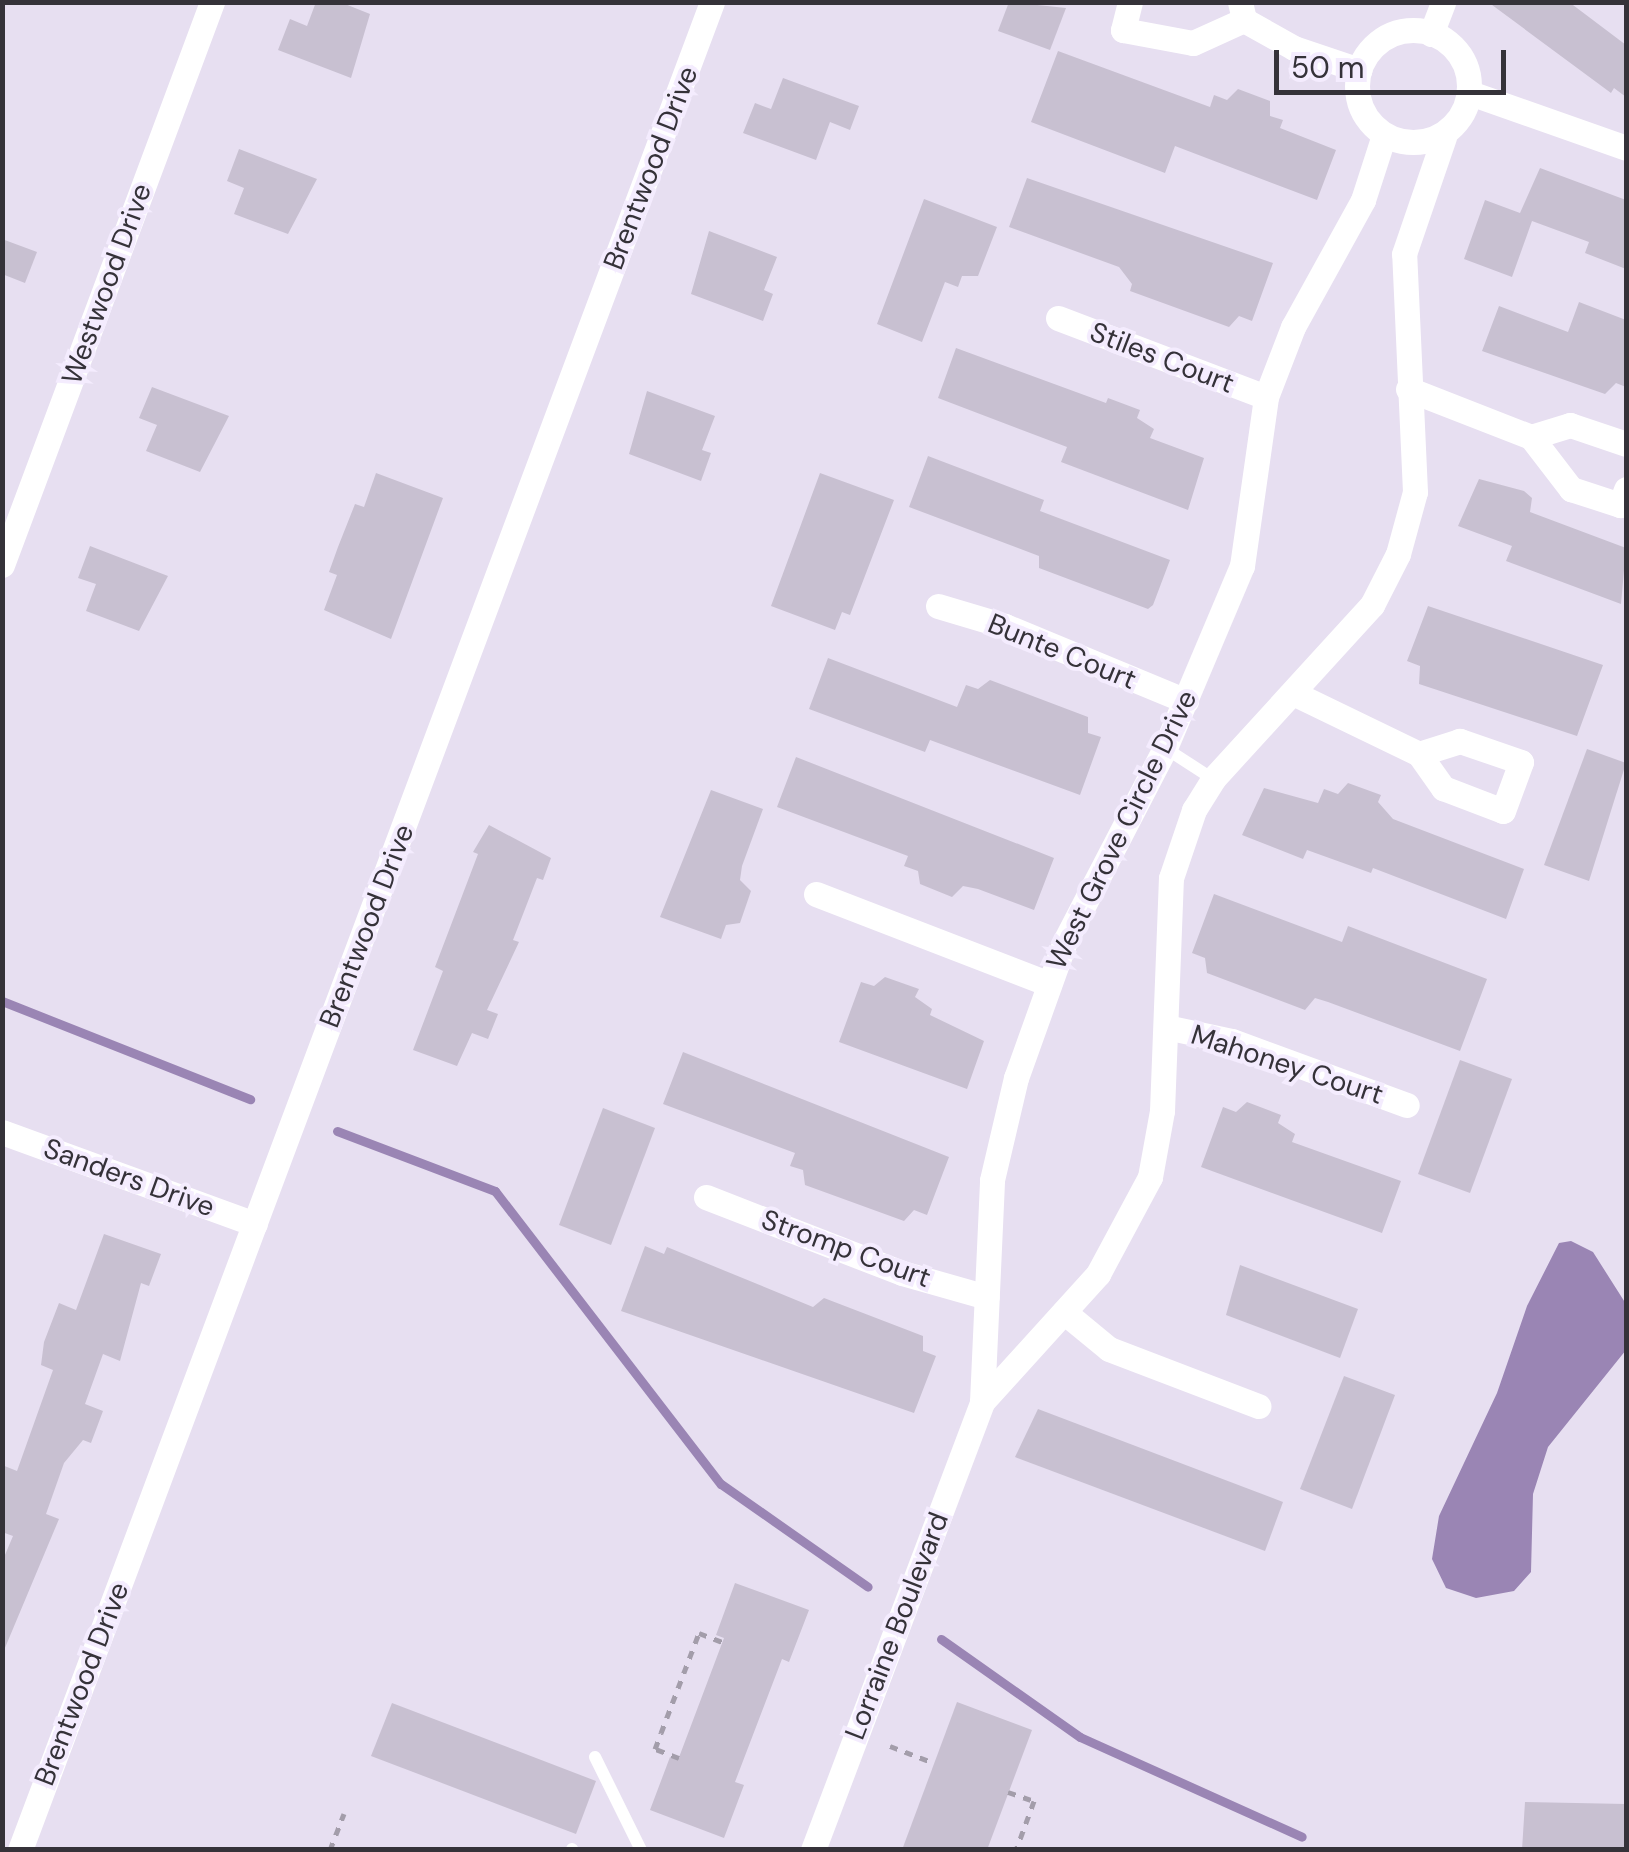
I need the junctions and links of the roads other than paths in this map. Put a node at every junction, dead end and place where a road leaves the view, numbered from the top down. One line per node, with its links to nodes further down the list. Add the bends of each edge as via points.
1 (212, 2): 18 (street, Westwood Drive)
2 (712, 2): 31 (street, Brentwood Drive)
3 (1130, 2): 5 (street, via 1123,30 1193,43)
4 (1442, 2): 6 (street)
5 (1242, 11): 7 (street)
6 (1431, 34): 7 (street, via 1417,28 1384,34); 8 (street, via 1460,57)
7 (1358, 70): 9 (street, via 1358,95)
8 (1470, 93): 10 (street, via 1464,114); 11 (street)
9 (1384, 136): 10 (street, via 1426,146); 14 (street, West Grove Circle Drive, via 1362,200 1293,327)
10 (1444, 138): 13 (street, West Grove Circle Drive, via 1404,254)
11 (1626, 148)
12 (1058, 318): 14 (street, Stiles Court)
13 (1408, 389): 15 (street); 20 (street, West Grove Circle Drive, via 1415,492 1398,554 1372,606)
14 (1266, 397): 21 (street, West Grove Circle Drive, via 1242,566)
15 (1531, 437): 16 (street, via 1570,424); 17 (street, via 1571,489 1620,504)
16 (1626, 444)
17 (1626, 489)
18 (2, 565)
19 (938, 606): 21 (street, Bunte Court, via 1005,626)
20 (1293, 693): 23 (street); 24 (street, West Grove Circle Drive)
21 (1186, 701): 22 (street, West Grove Circle Drive)
22 (1165, 748): 24 (lane); 26 (street, West Grove Circle Drive, via 1090,883)
23 (1419, 754)
24 (1214, 779): 27 (street, West Grove Circle Drive, via 1182,836 1171,878)
25 (816, 894): 26 (street)
26 (1048, 984): 32 (street, West Grove Circle Drive, via 1005,1115 992,1180)
27 (1166, 1026): 28 (street, Mahoney Court, via 1232,1042); 33 (street, West Grove Circle Drive, via 1150,1177 1105,1263)
28 (1407, 1105)
29 (2, 1132): 31 (street, Sanders Drive)
30 (706, 1197): 32 (street, Stromp Court)
31 (255, 1224): 37 (street, Brentwood Drive)
32 (987, 1297): 34 (street, West Grove Circle Drive)
33 (1064, 1312): 34 (street, West Grove Circle Drive); 35 (street, via 1109,1349)
34 (982, 1402): 39 (street, Lorraine Boulevard)
35 (1258, 1406)
36 (595, 1757): 38 (lane)
37 (20, 1850)
38 (641, 1850)
39 (813, 1850)

